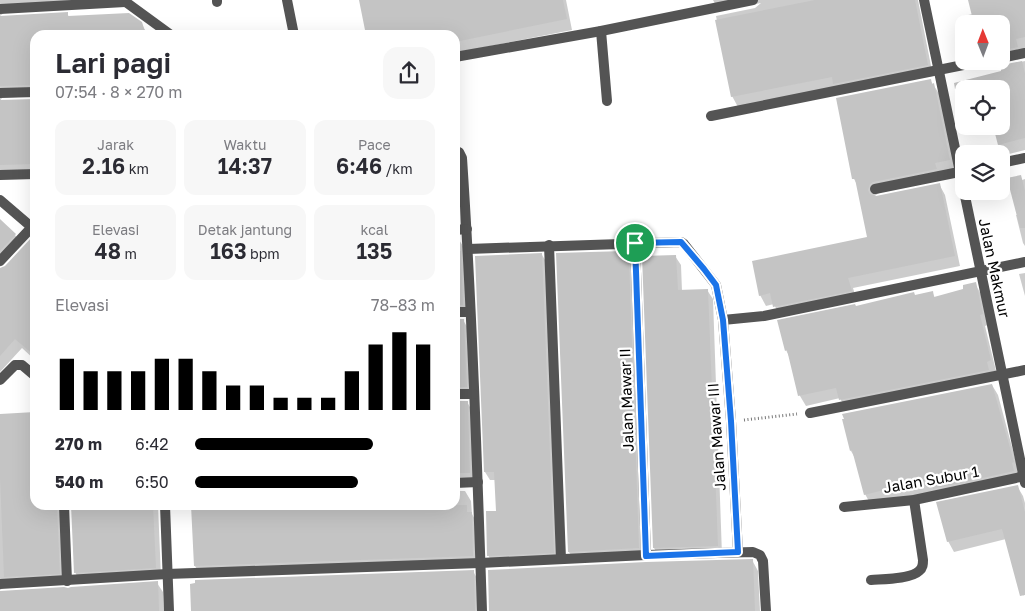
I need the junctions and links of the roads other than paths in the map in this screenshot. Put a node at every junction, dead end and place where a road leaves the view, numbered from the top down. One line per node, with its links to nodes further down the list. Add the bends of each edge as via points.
1 (287, 0): 7 (street)
2 (753, 0): 8 (street)
3 (924, 0): 13 (street, Jalan Makmur)
4 (124, 1): 5 (street); 6 (street)
5 (0, 9)
6 (164, 30)
7 (293, 30)
8 (601, 31): 10 (street); 16 (street)
9 (1025, 53): 11 (street)
10 (460, 56)
11 (1010, 56)
12 (955, 67): 13 (street)
13 (938, 70): 17 (street); 18 (street, Jalan Makmur)
14 (30, 92): 15 (street)
15 (0, 93)
16 (607, 101)
17 (711, 116)
18 (956, 145)
19 (460, 153): 29 (street)
20 (1025, 158): 21 (street)
21 (1010, 161)
22 (955, 172): 25 (street)
23 (30, 174): 24 (street)
24 (0, 175)
25 (875, 189)
26 (0, 200): 28 (street)
27 (968, 200): 37 (street, Jalan Makmur)
28 (30, 226)
29 (467, 229): 30 (street); 34 (street)
30 (460, 230)
31 (30, 232): 35 (street)
32 (635, 243): 33 (street); 40 (street, Jalan Mawar III, via 684,244 716,285); 56 (street, Jalan Mawar II)
33 (549, 246): 34 (street); 57 (street)
34 (468, 249): 39 (street)
35 (0, 261)
36 (1025, 262): 37 (street)
37 (981, 271): 40 (street, via 764,316); 43 (street, Jalan Makmur)
38 (460, 312): 39 (street)
39 (470, 312): 46 (street)
40 (723, 320): 55 (street, Jalan Mawar III)
41 (1025, 370): 43 (street)
42 (30, 372): 44 (street, via 22,365 15,365)
43 (1002, 375): 47 (street); 48 (street, Jalan Makmur)
44 (0, 380)
45 (460, 394): 46 (street)
46 (474, 394): 49 (street)
47 (810, 413)
48 (1025, 478): 51 (street, Jalan Subur 1)
49 (478, 482): 50 (street); 58 (street)
50 (460, 483)
51 (914, 500): 52 (street, Jalan Subur 1); 60 (street, via 923,560 920,571)
52 (844, 506)
53 (64, 510): 61 (street)
54 (165, 510): 59 (street)
55 (738, 552): 56 (street); 65 (street, via 760,555)
56 (646, 556): 57 (street)
57 (561, 559): 58 (street)
58 (480, 564): 59 (street); 64 (street)
59 (168, 574): 61 (street); 63 (street)
60 (871, 580)
61 (67, 581): 62 (street)
62 (0, 584)
63 (169, 611)
64 (482, 611)
65 (766, 611)

